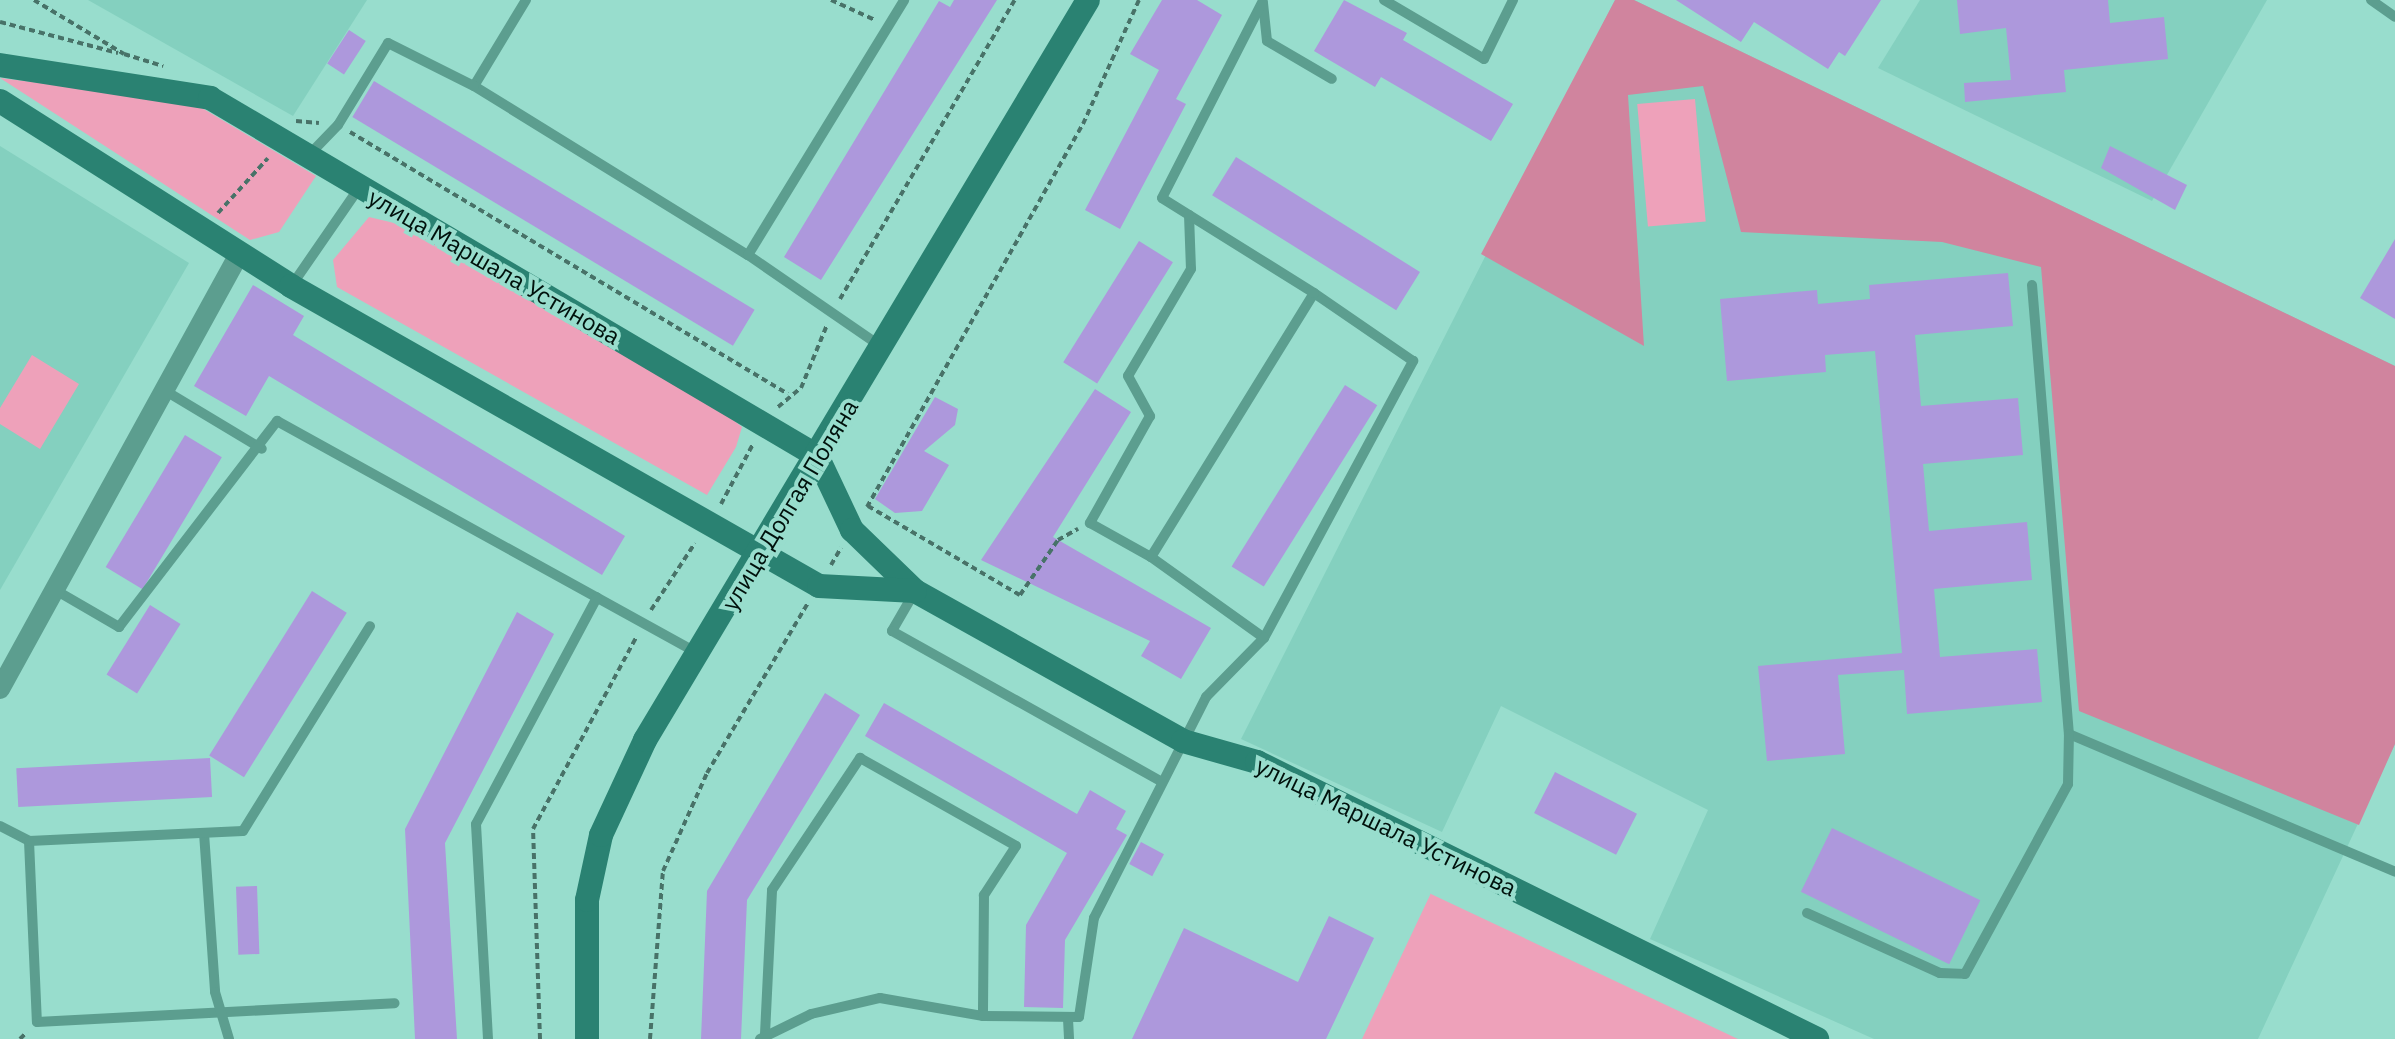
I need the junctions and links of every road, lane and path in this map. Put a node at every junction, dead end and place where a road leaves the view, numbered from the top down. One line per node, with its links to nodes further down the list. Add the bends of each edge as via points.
1 (34, 0): 15 (path)
2 (526, 0): 19 (lane)
3 (831, 0): 14 (path)
4 (904, 0): 14 (lane)
5 (1015, 0): 33 (path)
6 (1088, 0): 34 (street, улица Долгая Поляна)
7 (1139, 0): 40 (path, via 1083,124)
8 (1263, 0): 18 (lane, via 1267,41); 27 (lane, via 1162,198)
9 (1384, 0): 10 (lane, via 1484,59)
10 (1513, 0)
11 (2371, 0): 12 (lane)
12 (2395, 17)
13 (0, 22): 15 (path)
14 (888, 26): 29 (lane)
15 (124, 54): 17 (path)
16 (0, 65): 23 (street, улица Маршала Устинова, via 210,98)
17 (177, 70)
18 (1332, 79)
19 (474, 86): 22 (lane, via 388,43); 29 (lane)
20 (0, 101): 28 (street, улица Маршала Устинова)
21 (291, 121): 22 (path)
22 (338, 125): 23 (lane); 36 (path)
23 (309, 155): 25 (street, улица Маршала Устинова)
24 (270, 156): 26 (path)
25 (359, 188): 31 (lane); 37 (street, улица Маршала Устинова)
26 (218, 213)
27 (1189, 215): 32 (lane); 42 (lane, via 1191,269 1128,376 1150,416)
28 (239, 255): 31 (street, улица Маршала Устинова); 35 (street)
29 (748, 255): 33 (lane)
30 (2032, 285): 55 (lane)
31 (291, 286): 41 (street, улица Маршала Устинова)
32 (1314, 293): 45 (lane); 52 (lane, via 1413,361)
33 (831, 315): 34 (lane); 36 (path, via 801,388)
34 (884, 348): 39 (street, улица Долгая Поляна)
35 (164, 390): 38 (lane); 47 (street)
36 (788, 394): 37 (path)
37 (763, 425): 39 (street, улица Маршала Устинова); 41 (path)
38 (262, 449): 47 (lane, via 119,627); 49 (lane, via 277,421)
39 (817, 456): 43 (street, улица Маршала Устинова); 44 (street, улица Долгая Поляна)
40 (868, 506): 42 (path, via 1020,595 1058,540); 43 (path)
41 (711, 523): 44 (street, улица Маршала Устинова); 50 (path, via 700,542 689,544)
42 (1090, 523): 45 (lane)
43 (852, 530): 46 (path); 48 (street, улица Маршала Устинова)
44 (761, 551): 46 (street, улица Маршала Устинова); 53 (street, улица Долгая Поляна)
45 (1151, 557): 52 (lane)
46 (819, 586): 48 (street, улица Маршала Устинова); 72 (path, via 707,773 671,848 663,871)
47 (57, 591): 54 (street)
48 (915, 591): 56 (street, улица Маршала Устинова); 57 (lane, via 892,631)
49 (597, 597): 50 (lane); 69 (lane, via 476,824)
50 (644, 623): 53 (lane); 70 (path, via 533,829)
51 (370, 626): 59 (lane, via 243,831)
52 (1264, 638): 56 (lane, via 1206,697)
53 (700, 654): 71 (street, улица Долгая Поляна, via 645,740 601,835 587,900)
54 (0, 689)
55 (2069, 734): 61 (lane); 62 (lane, via 2068,784 1965,974 1940,973)
56 (1183, 741): 57 (lane); 74 (street, улица Маршала Устинова, via 1257,762)
57 (1162, 782): 66 (lane, via 1094,918 1079,1017)
58 (0, 826): 60 (lane)
59 (204, 833): 60 (lane); 64 (lane)
60 (29, 841): 64 (lane, via 37,1022)
61 (2395, 872)
62 (1807, 913)
63 (394, 1003): 64 (lane)
64 (222, 1012): 68 (lane)
65 (983, 1016): 66 (lane); 67 (lane, via 880,998 811,1014); 67 (lane, via 984,895 1016,846 860,758 772,890)
66 (1068, 1019): 73 (lane)
67 (762, 1036)
68 (229, 1039)
69 (488, 1039)
70 (540, 1039)
71 (587, 1039)
72 (650, 1039)
73 (1069, 1039)
74 (1817, 1039)

